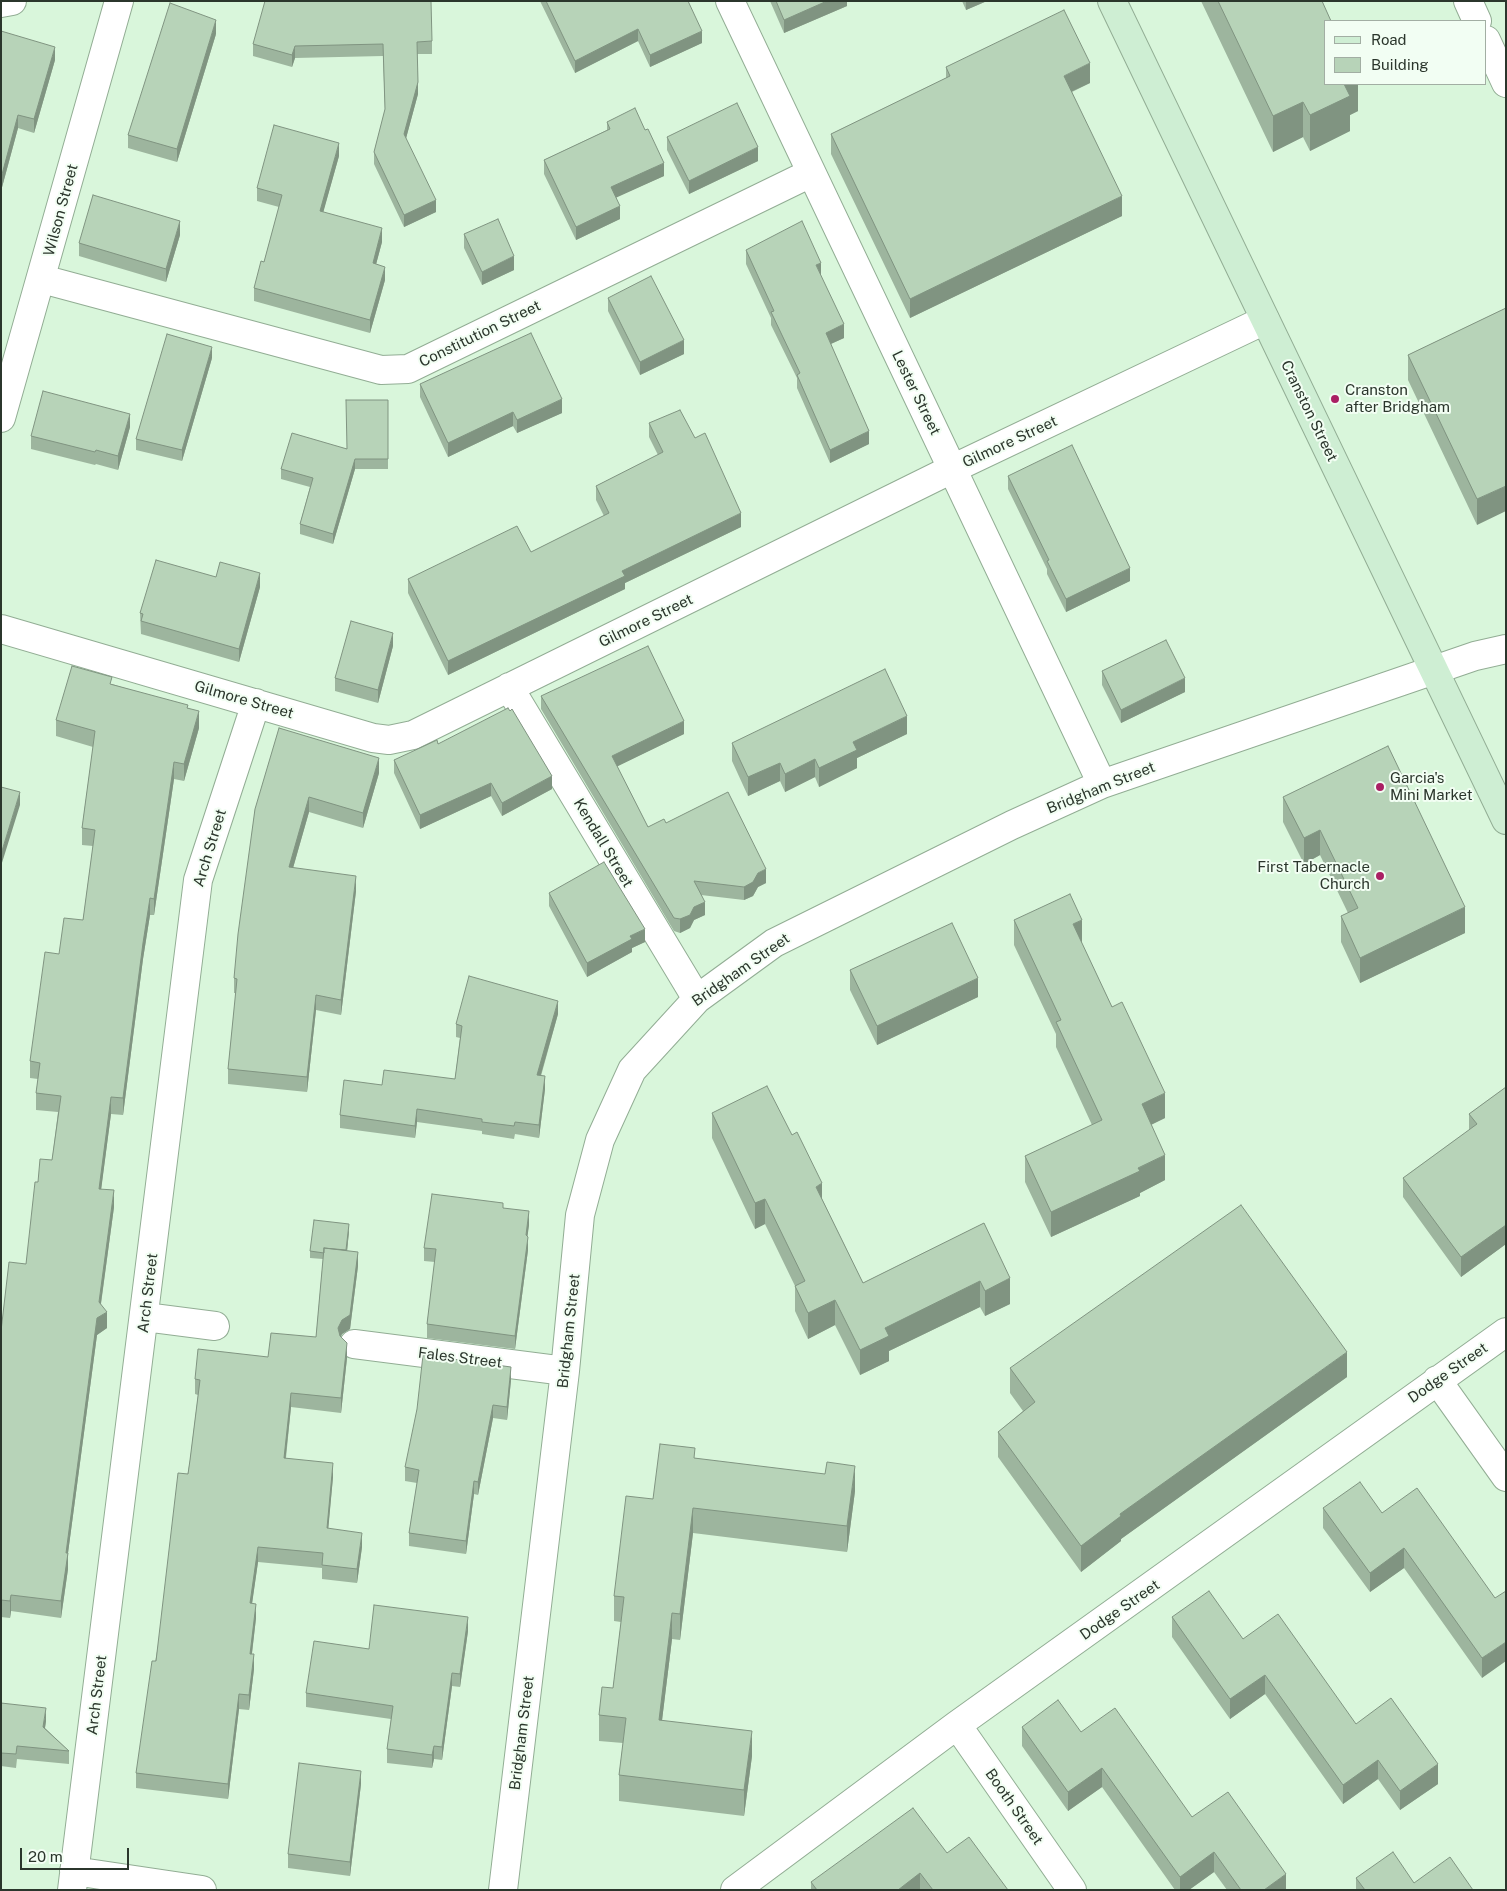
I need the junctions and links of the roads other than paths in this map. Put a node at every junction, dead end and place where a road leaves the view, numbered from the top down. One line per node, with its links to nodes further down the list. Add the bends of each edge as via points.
1 (12, 1): 6 (street)
2 (119, 1): 11 (street, Wilson Street)
3 (730, 1): 10 (street, Lester Street)
4 (1112, 1): 12 (main road, Cranston Street)
5 (1468, 1): 7 (street)
6 (1, 3)
7 (1477, 20)
8 (1487, 42): 9 (street)
9 (1506, 83)
10 (810, 173): 11 (street, Constitution Street, via 408,369 381,370); 14 (street, Lester Street)
11 (42, 279): 13 (street, Wilson Street)
12 (1265, 320): 14 (street, Gilmore Street); 17 (main road, Cranston Street)
13 (1, 418)
14 (952, 469): 18 (street, Gilmore Street); 20 (street, Lester Street)
15 (1, 629): 19 (street, Gilmore Street)
16 (1506, 649): 17 (street, Bridgham Street)
17 (1435, 670): 20 (street, Bridgham Street); 21 (main road, Cranston Street)
18 (509, 687): 19 (street, Gilmore Street, via 413,735 389,740); 22 (street, Kendall Street)
19 (256, 703): 23 (street, Arch Street, via 198,880)
20 (1102, 784): 22 (street, Bridgham Street, via 774,943)
21 (1506, 820)
22 (697, 999): 27 (street, Bridgham Street, via 632,1070 600,1140 580,1215)
23 (145, 1317): 24 (street); 31 (street, Arch Street)
24 (215, 1326)
25 (1506, 1332): 28 (street, Dodge Street)
26 (354, 1344): 27 (street, Fales Street)
27 (565, 1371): 33 (street, Bridgham Street)
28 (1437, 1380): 29 (street); 30 (street, Dodge Street)
29 (1506, 1477)
30 (957, 1725): 34 (street, Dodge Street); 35 (street, Booth Street)
31 (73, 1880): 32 (street)
32 (202, 1890)
33 (503, 1890)
34 (735, 1890)
35 (1072, 1890)

